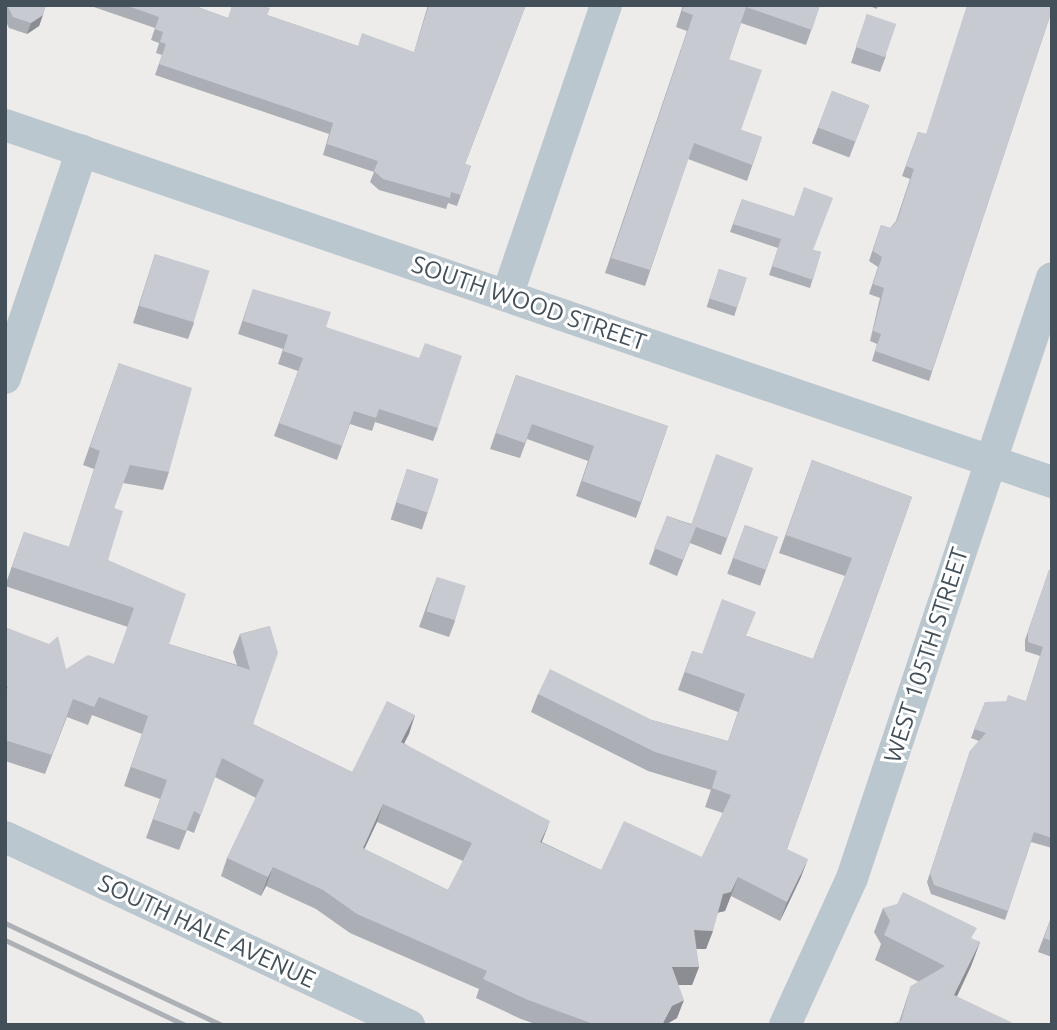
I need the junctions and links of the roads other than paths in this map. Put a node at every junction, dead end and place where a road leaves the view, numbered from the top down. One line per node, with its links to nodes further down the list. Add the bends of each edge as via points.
1 (606, 5): 5 (street)
2 (5, 125): 3 (street, SOUTH WOOD STREET)
3 (82, 151): 5 (street, SOUTH WOOD STREET); 6 (street)
4 (1052, 278): 7 (street, WEST 105TH STREET)
5 (508, 296): 7 (street, SOUTH WOOD STREET)
6 (5, 378)
7 (991, 461): 8 (street, SOUTH WOOD STREET); 11 (street, WEST 105TH STREET, via 852,878)
8 (1052, 482)
9 (5, 837): 10 (street, SOUTH HALE AVENUE)
10 (408, 1025)
11 (785, 1025)

